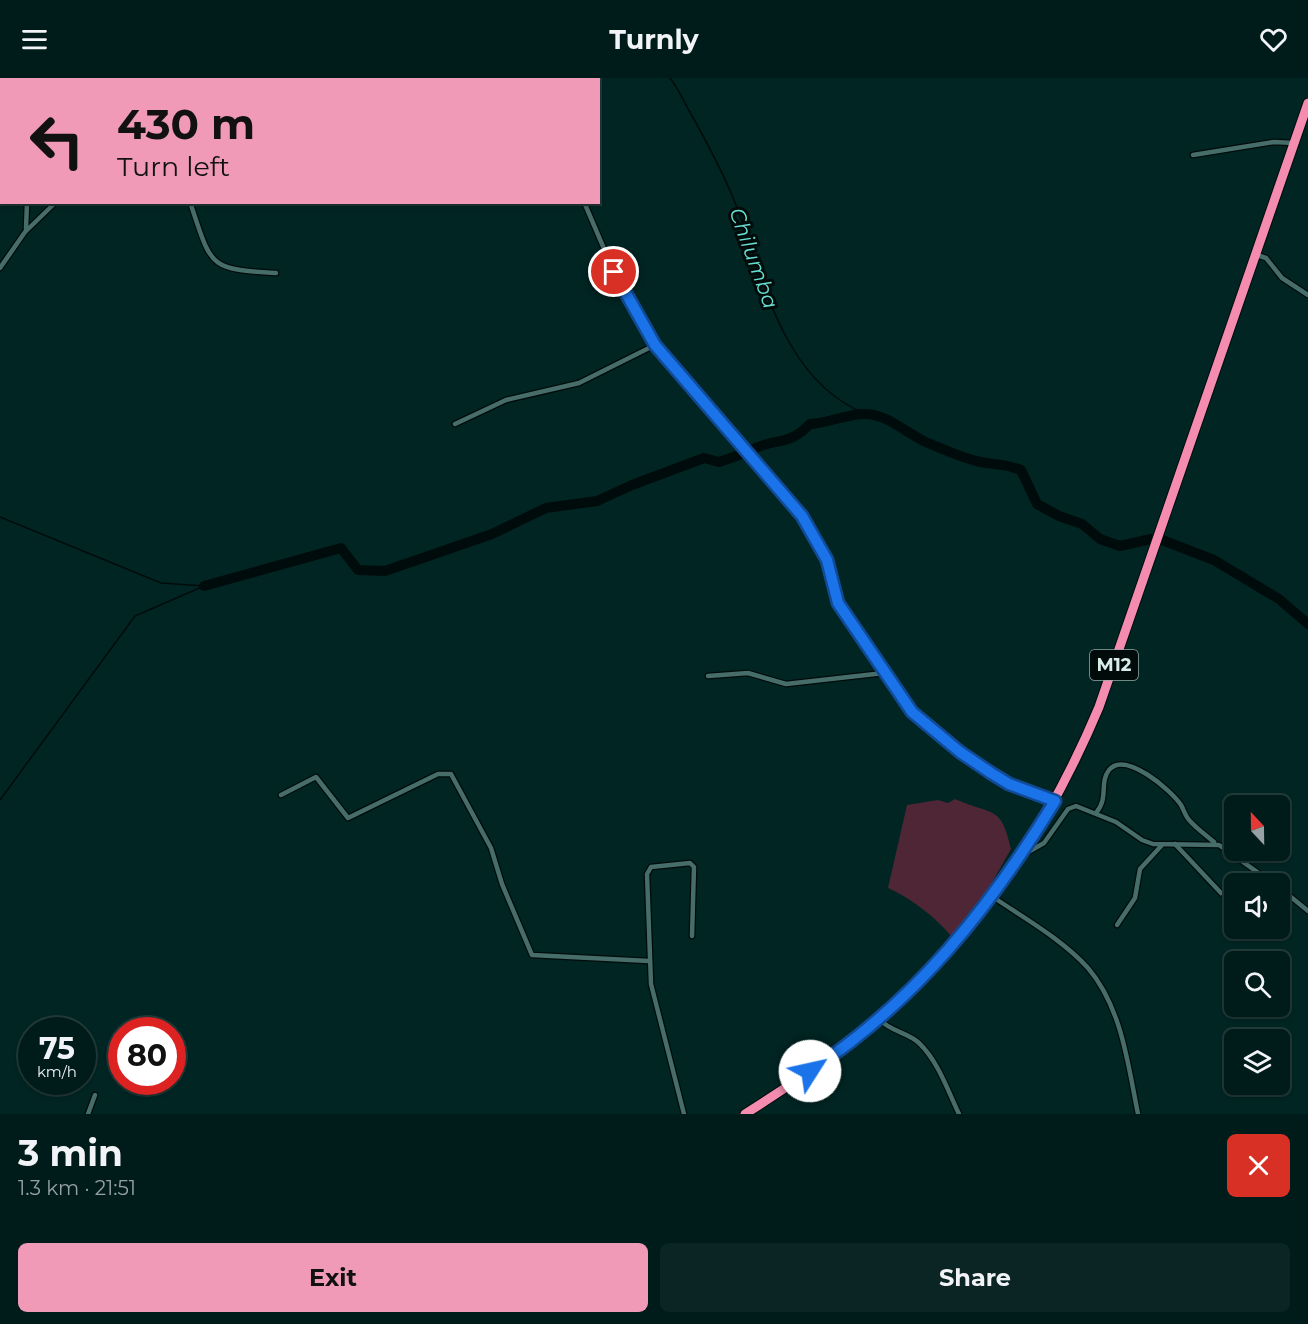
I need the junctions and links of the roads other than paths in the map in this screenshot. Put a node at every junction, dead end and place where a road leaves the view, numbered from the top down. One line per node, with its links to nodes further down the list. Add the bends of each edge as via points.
1 (1308, 103): 2 (highway, M12)
2 (1294, 144): 3 (street, via 1274,142); 9 (highway, M12)
3 (1193, 155)
4 (27, 204): 8 (street)
5 (54, 204): 8 (street)
6 (191, 204): 11 (street, via 207,251 215,261 232,271)
7 (585, 204): 13 (street, via 614,272)
8 (26, 232): 10 (street)
9 (1254, 255): 12 (street, via 1266,258 1282,278); 18 (highway, M12, via 1099,707)
10 (0, 268)
11 (276, 273)
12 (1308, 295)
13 (655, 345): 14 (street, via 579,383 494,404); 15 (street, via 802,516 827,560 838,603)
14 (455, 424)
15 (884, 673): 16 (street, via 786,684 748,674); 18 (street, via 912,712 960,752 1009,784)
16 (708, 676)
17 (281, 795): 31 (street, via 316,777 348,818 438,774 451,774 491,848 532,955)
18 (1055, 801): 23 (highway, M12)
19 (1096, 813): 21 (street, via 1104,802 1107,772 1122,765 1153,777 1180,802 1188,819); 22 (street, via 1142,840); 23 (street, via 1070,807 1044,843)
20 (1175, 844): 21 (street); 22 (street); 25 (street)
21 (1216, 844): 24 (street)
22 (1162, 845): 29 (street, via 1140,869 1135,898)
23 (1022, 855): 27 (highway, M12)
24 (1258, 873)
25 (1221, 893)
26 (1290, 896): 28 (street)
27 (993, 897): 32 (highway, M12, via 951,950); 38 (street, via 1076,957 1096,980 1120,1030)
28 (1308, 911)
29 (1117, 925)
30 (692, 936): 31 (street, via 694,867 690,863 651,867 647,874)
31 (649, 961): 35 (street, via 655,1009)
32 (879, 1019): 36 (highway, M12); 37 (street, via 924,1049)
33 (95, 1095): 34 (street)
34 (88, 1114)
35 (684, 1114)
36 (746, 1114)
37 (959, 1114)
38 (1138, 1114)

